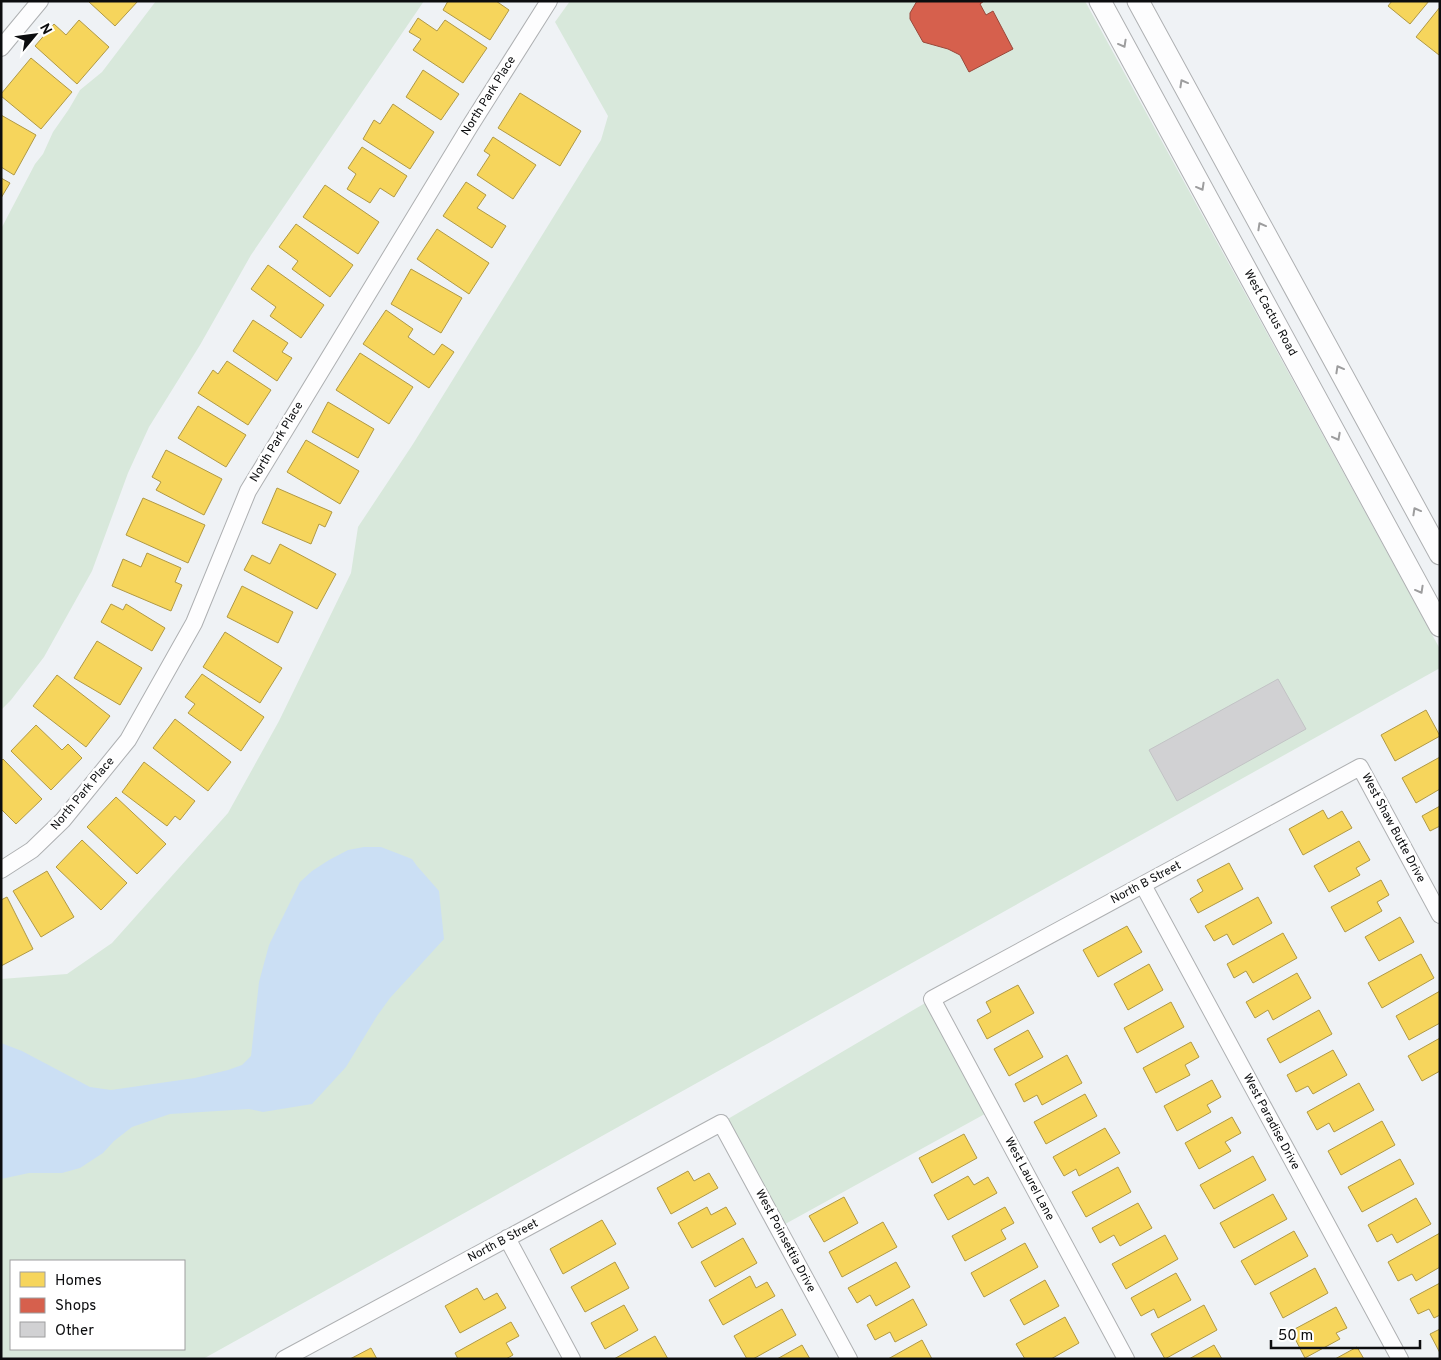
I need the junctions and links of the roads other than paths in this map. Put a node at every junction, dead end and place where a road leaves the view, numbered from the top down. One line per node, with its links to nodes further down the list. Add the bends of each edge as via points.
1 (40, 1): 5 (street)
2 (549, 1): 9 (street, North Park Place, via 248,491 194,623 128,740 63,820 32,850)
3 (1100, 1): 7 (street, West Cactus Road, one-way to 7)
4 (1138, 1): 6 (street, one-way to 4)
5 (1, 48)
6 (1440, 554)
7 (1440, 626)
8 (1360, 767): 10 (street, North B Street); 11 (street, West Shaw Butte Drive)
9 (1, 870)
10 (1143, 885): 12 (street, North B Street); 19 (street, West Paradise Drive)
11 (1440, 915)
12 (932, 999): 18 (street, West Laurel Lane)
13 (721, 1122): 14 (street, North B Street); 17 (street, West Poinsettia Drive)
14 (507, 1238): 15 (street, North B Street); 16 (street)
15 (290, 1357)
16 (572, 1359)
17 (849, 1359)
18 (1126, 1359)
19 (1400, 1359)

